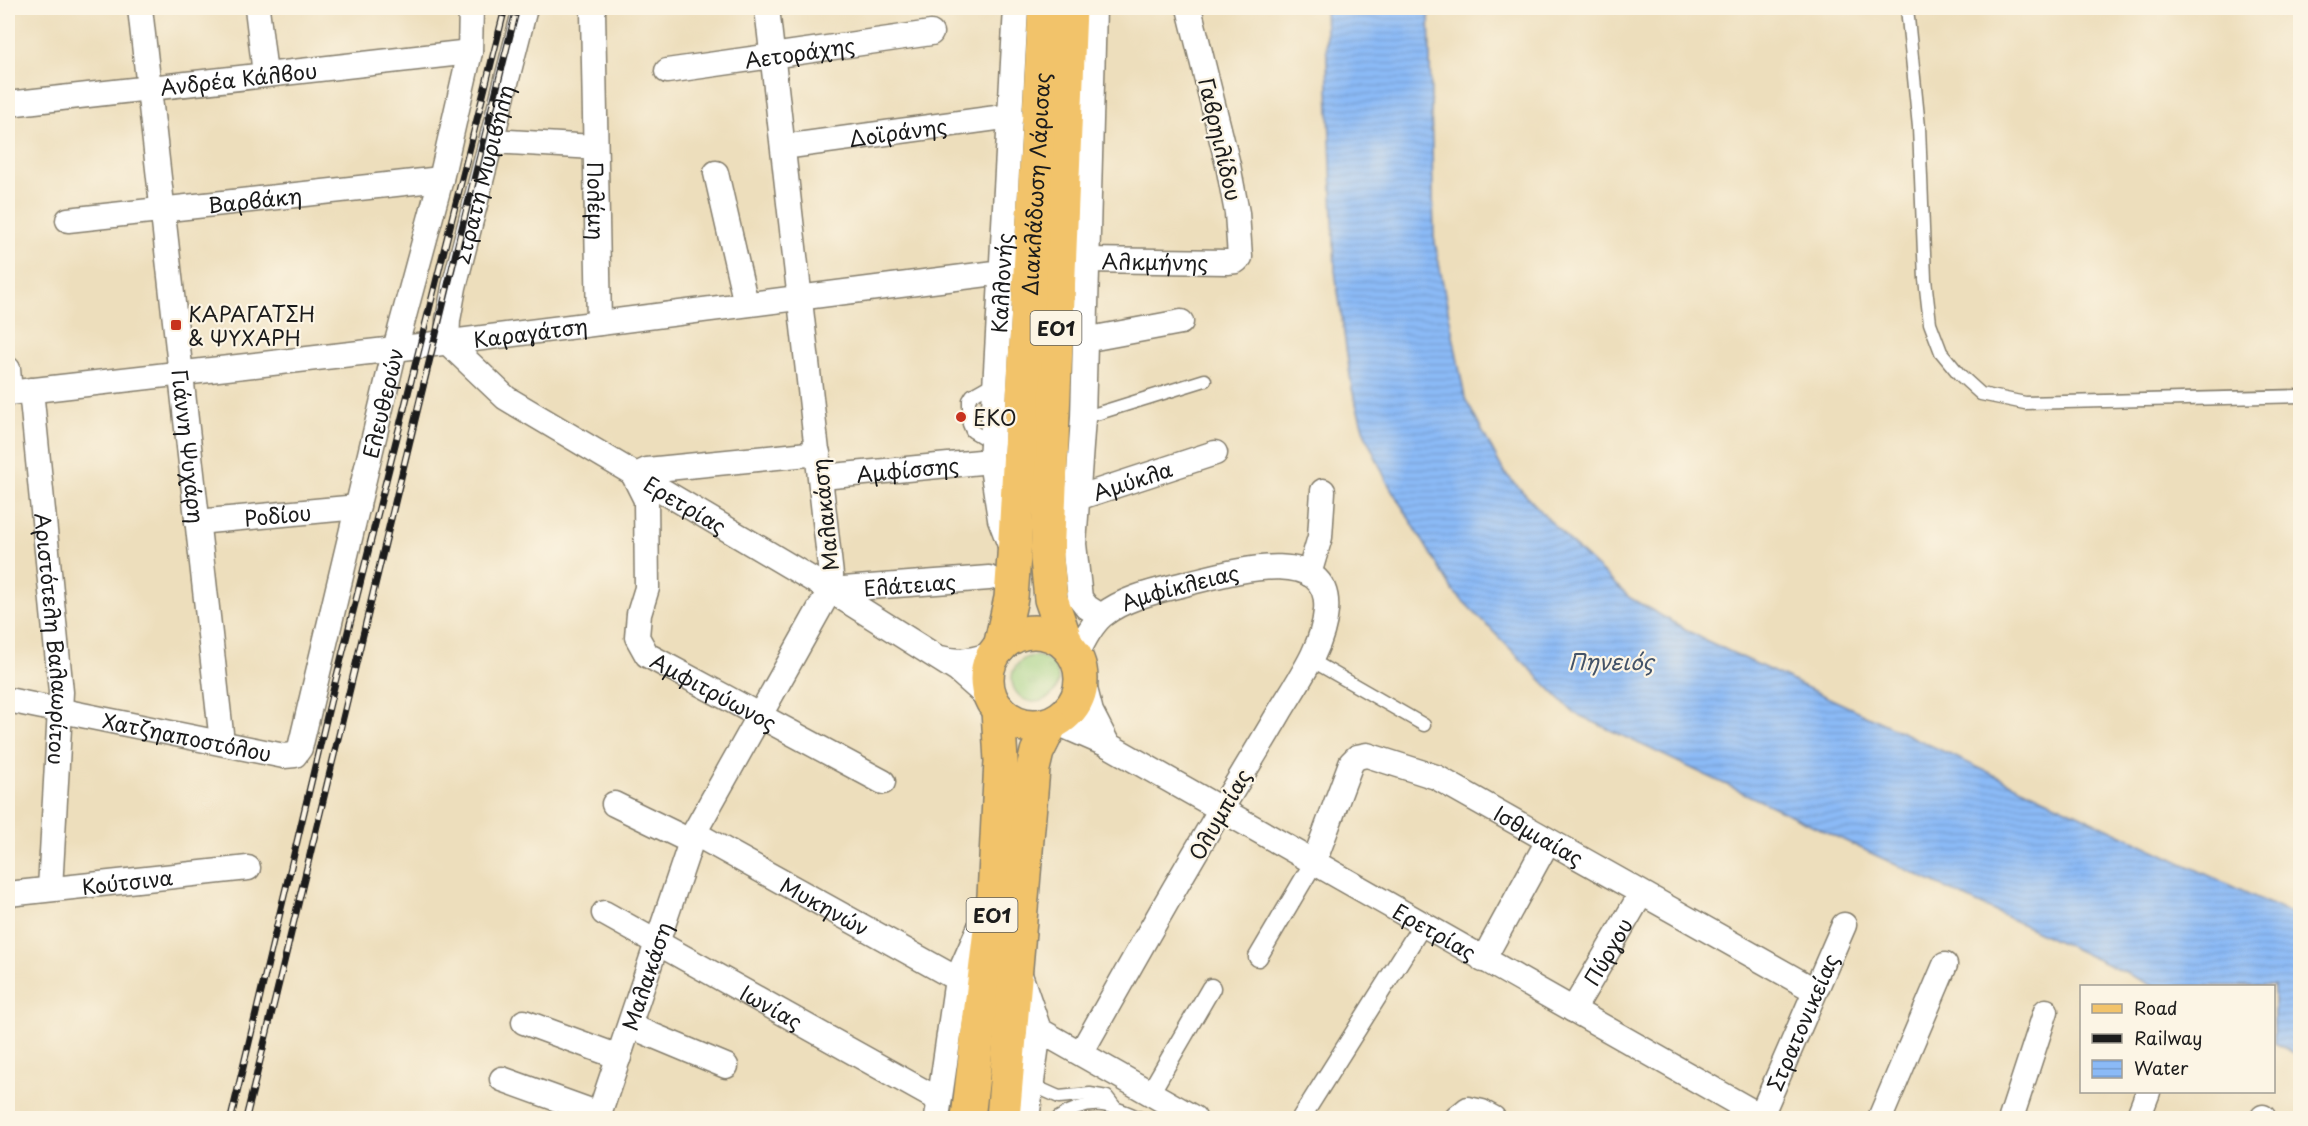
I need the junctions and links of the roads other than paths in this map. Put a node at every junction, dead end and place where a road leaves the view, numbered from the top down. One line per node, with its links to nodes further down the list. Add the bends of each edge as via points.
1 (140, 8): 19 (street, Γιάννη Ψυχάρη)
2 (257, 8): 17 (street)
3 (471, 8): 14 (street, Ελευθερών)
4 (525, 8): 22 (street, Στρατή Μυριβήλη)
5 (767, 8): 15 (street, Μαλακάση)
6 (1016, 8): 21 (street, Καλλoνής)
7 (1045, 8): 30 (main road, Διακλάδωση Λάρισας / ΕΟ1)
8 (1070, 8): 18 (main road, Διακλάδωση Λάρισας / ΕΟ1)
9 (1094, 8): 23 (street)
10 (1189, 8): 32 (street, Γαβρηιλίδου, via 1237,213 1240,257)
11 (1907, 8): 44 (lane, via 1919,127 1930,323 1941,352 1959,374 1981,394 2025,403)
12 (593, 11): 24 (street, Πολέμη)
13 (931, 33): 15 (street, Αετοράχης)
14 (470, 52): 17 (street, Ανδρέα Κάλβου); 27 (street, Ελευθερών)
15 (772, 56): 16 (street, Αετοράχης); 25 (street, Μαλακάση)
16 (667, 71)
17 (265, 74): 19 (street, Ανδρέα Κάλβου)
18 (1067, 78): 23 (street); 52 (main road, Διακλάδωση Λάρισας / ΕΟ1)
19 (148, 87): 20 (street, Ανδρέα Κάλβου); 28 (street, Γιάννη Ψυχάρη)
20 (8, 105)
21 (1011, 116): 25 (street, Δοϊράνης); 33 (street, Καλλoνής)
22 (492, 141): 24 (street); 39 (street, Στρατή Μυριβήλη, via 450,303)
23 (1089, 142): 31 (street)
24 (594, 147): 37 (street, Πολέμη)
25 (783, 147): 34 (street, Μαλακάση)
26 (716, 173): 35 (street)
27 (441, 179): 28 (street, Βαρβάκη); 40 (street, Ελευθερών)
28 (162, 210): 29 (street, Βαρβάκη); 41 (street, Γιάννη Ψυχάρη)
29 (68, 220)
30 (1034, 230): 33 (street); 55 (main road, Διακλάδωση Λάρισας / ΕΟ1)
31 (1085, 260): 32 (street, Αλκμήνης); 38 (street)
32 (1227, 262)
33 (1003, 272): 34 (street, Καραγάτση); 46 (street, Καλλoνής)
34 (798, 298): 35 (street, Καραγάτση); 47 (street, Μαλακάση)
35 (746, 304): 37 (street, Καραγάτση)
36 (1180, 322): 38 (street)
37 (599, 323): 39 (street, Καραγάτση)
38 (1084, 340): 45 (street)
39 (447, 342): 40 (street, Καραγάτση); 49 (street, Ερετρίας, via 506,398)
40 (395, 349): 41 (street, Καραγάτση); 53 (street, Ελευθερών)
41 (181, 373): 43 (street, Καραγάτση); 54 (street, Γιάννη Ψυχάρη)
42 (1205, 380): 45 (lane)
43 (14, 386): 66 (street, Αριστότελη Βαλαωρίτου)
44 (2301, 396)
45 (1083, 418): 52 (street)
46 (992, 452): 50 (street, Αμφίσσης); 55 (street, Καλλoνής, via 1000,519)
47 (818, 453): 49 (street, via 647,470); 50 (street, Μαλακάση)
48 (1215, 453): 52 (street, Αμύκλα)
49 (634, 476): 58 (street, Ερετρίας); 67 (street, Αμφιτρύωνος, via 646,500 647,588 637,637 647,655)
50 (822, 477): 58 (street, Μαλακάση)
51 (1323, 491): 56 (street, via 1320,537)
52 (1062, 503): 59 (street, via 1074,553 1078,593 1087,607); 62 (main road, Διακλάδωση Λάρισας / ΕΟ1, via 1050,591 1056,618)
53 (358, 507): 54 (street, Ροδίου); 72 (street, Ελευθερών, via 300,748)
54 (197, 522): 70 (street, Γιάννη Ψυχάρη)
55 (1014, 555): 60 (main road, Διακλάδωση Λάρισας / ΕΟ1, via 1011,598)
56 (1309, 574): 59 (street, Αμφίκλειας, via 1284,567 1243,570 1143,596); 63 (street, Ολυμπίας, via 1324,591 1326,608)
57 (989, 578): 58 (street, Ελάτειας)
58 (830, 590): 61 (street, Ερετρίας); 67 (street, Μαλακάση)
59 (1101, 616): 62 (street, Αμφίκλειας)
60 (997, 650): 61 (street, Ερετρίας, via 976,660); 62 (main road, via 1011,637 1041,632 1055,636); 65 (main road, ΕΟ1, via 987,676)
61 (933, 655): 65 (street, Ερετρίας, via 957,670)
62 (1075, 659): 68 (main road, ΕΟ1, via 1076,703); 71 (street, via 1091,712)
63 (1311, 660): 69 (lane); 75 (street, Ολυμπίας)
64 (8, 700): 66 (street, Χατζηαποστόλου)
65 (995, 705): 68 (main road, via 1022,725); 83 (main road, ΕΟ1, via 1001,761)
66 (62, 712): 70 (street, Χατζηαποστόλου); 80 (street, Αριστότελη Βαλαωρίτου)
67 (759, 716): 73 (street, Αμφιτρύωνος); 76 (street, Μαλακάση)
68 (1053, 723): 71 (street, Ερετρίας); 91 (main road, ΕΟ1, via 1037,752 1033,770)
69 (1425, 725)
70 (222, 742): 72 (street, Χατζηαποστόλου)
71 (1108, 745): 75 (street, Ερετρίας)
72 (295, 755)
73 (883, 783)
74 (614, 804): 76 (street, Μυκηνών)
75 (1221, 809): 78 (street, Ερετρίας); 100 (street, Ολυμπίας)
76 (692, 837): 87 (street, Μαλακάση); 92 (street, Μυκηνών)
77 (1548, 841): 78 (street, Ισθμιαίας, via 1436,777 1367,755 1351,763); 82 (street, Ισθμιαίας); 89 (street)
78 (1314, 862): 85 (street, Ερετρίας); 88 (street)
79 (248, 868): 80 (street, Κούτσινα)
80 (50, 889): 81 (street, Κούτσινα)
81 (8, 894)
82 (1641, 894): 94 (street, Ισθμιαίας); 95 (street, Πύργου)
83 (994, 896): 92 (street); 112 (main road, ΕΟ1)
84 (604, 913): 87 (street, Ιωνίας)
85 (1423, 924): 89 (street, Ερετρίας); 119 (street)
86 (1844, 925): 94 (street, Στρατονικείας)
87 (657, 942): 98 (street, Μαλακάση); 108 (street, Ιωνίας)
88 (1258, 957)
89 (1483, 960): 95 (street, Ερετρίας)
90 (1945, 965): 121 (street)
91 (1018, 967): 99 (street); 113 (main road, ΕΟ1)
92 (957, 979): 108 (street)
93 (1210, 988): 105 (street)
94 (1814, 990): 111 (street, Στρατονικείας)
95 (1573, 1010): 111 (street, Ερετρίας)
96 (2046, 1011): 122 (street)
97 (524, 1022): 101 (street)
98 (630, 1026): 101 (street, Μαλακάση); 102 (street)
99 (1039, 1030): 100 (street); 104 (street)
100 (1081, 1053): 105 (street)
101 (620, 1057): 110 (street, Μαλακάση)
102 (726, 1066)
103 (502, 1079): 110 (street)
104 (1032, 1085): 107 (lane, via 1059,1097 1107,1097); 114 (street)
105 (1149, 1093): 118 (street)
106 (2148, 1093): 123 (street)
107 (1114, 1106): 115 (lane, via 1081,1105); 116 (lane); 117 (lane)
108 (938, 1109)
109 (1463, 1114): 120 (street, via 1482,1112)
110 (598, 1116)
111 (1760, 1118)
112 (968, 1119)
113 (1003, 1119)
114 (1027, 1119)
115 (1058, 1119)
116 (1116, 1119)
117 (1140, 1119)
118 (1194, 1119)
119 (1301, 1119)
120 (1493, 1119)
121 (1880, 1119)
122 (2011, 1119)
123 (2138, 1119)

